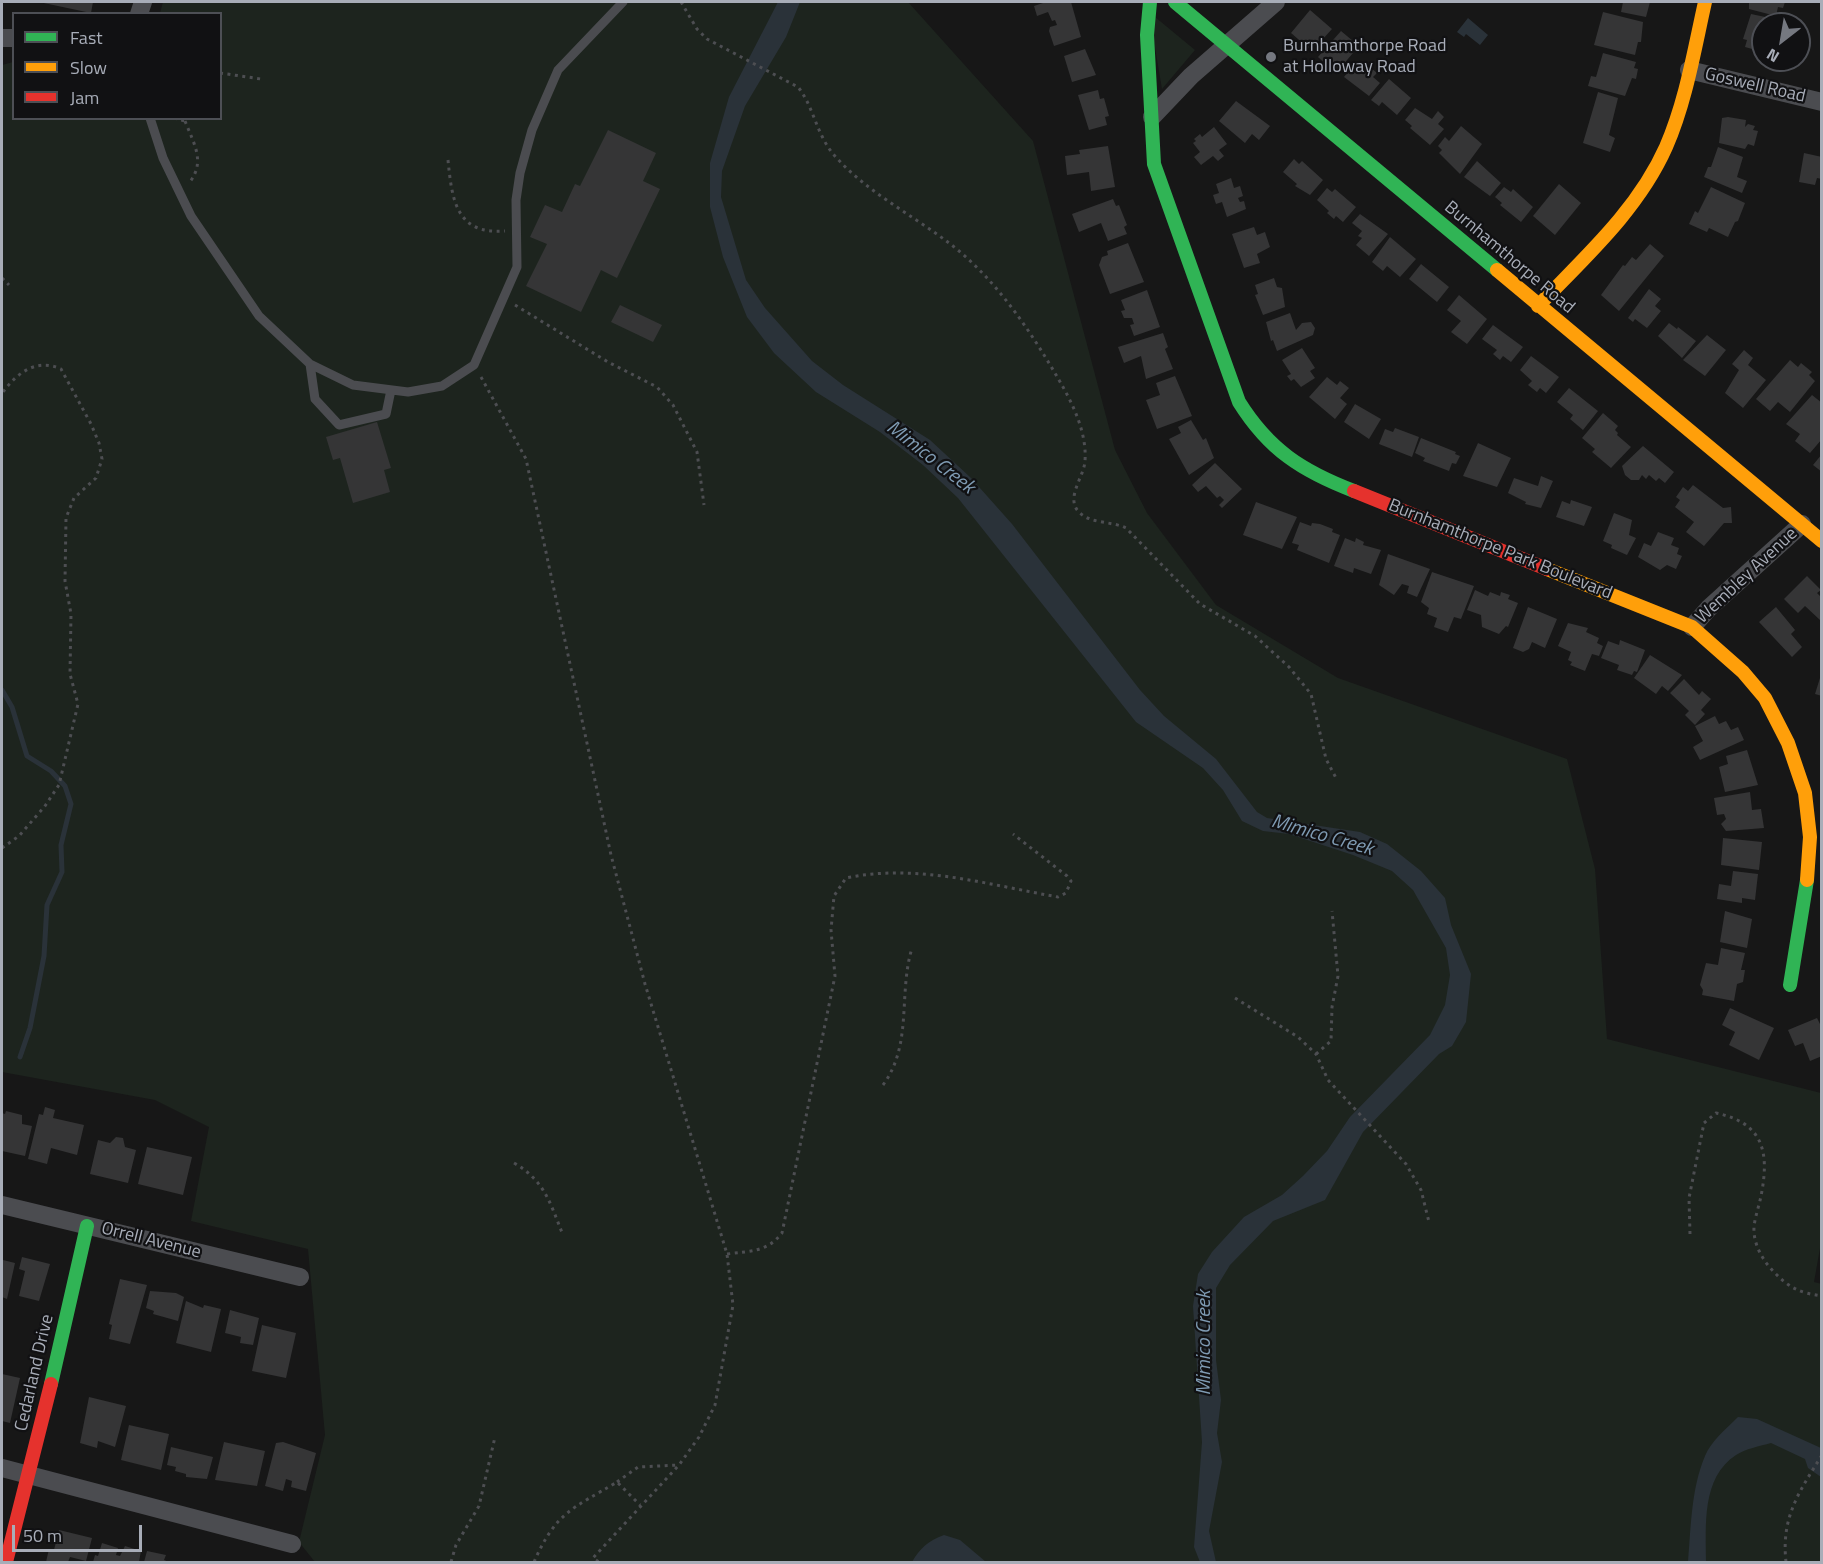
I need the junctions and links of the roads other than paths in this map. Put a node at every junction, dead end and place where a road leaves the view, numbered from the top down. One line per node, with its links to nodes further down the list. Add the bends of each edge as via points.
1 (623, 2): 13 (lane, via 558,70 532,130 516,200 516,267 474,365 442,386 408,392)
2 (1150, 2): 9 (street, Burnhamthorpe Park Boulevard, via 1148,67)
3 (1175, 2): 6 (street, Burnhamthorpe Road)
4 (1276, 2): 6 (street)
5 (1705, 2): 7 (street)
6 (1228, 46): 9 (street, via 1191,76); 11 (street, Burnhamthorpe Road)
7 (1689, 70): 8 (street, Goswell Road); 11 (street, via 1672,133 1646,184)
8 (1821, 102)
9 (1152, 117): 16 (street, Burnhamthorpe Park Boulevard, via 1154,164 1239,402 1250,421 1283,455 1315,477)
10 (151, 120): 12 (lane, via 190,216 259,316)
11 (1538, 306): 14 (street, Burnhamthorpe Road)
12 (310, 364): 13 (lane, via 353,385); 13 (lane, via 315,399 339,424 386,414)
13 (391, 390)
14 (1802, 524): 15 (street, Burnhamthorpe Road); 16 (street, Wembley Avenue)
15 (1821, 541)
16 (1692, 627): 17 (street, Burnhamthorpe Park Boulevard, via 1743,672 1765,698 1788,743 1805,794 1810,837 1805,900)
17 (1790, 985)
18 (2, 1204): 19 (street, Orrell Avenue)
19 (87, 1226): 20 (street, Orrell Avenue); 22 (street, Cedarland Drive)
20 (300, 1277)
21 (2, 1468): 22 (street)
22 (30, 1475): 23 (street); 24 (street, Cedarland Drive)
23 (292, 1544)
24 (6, 1563)

